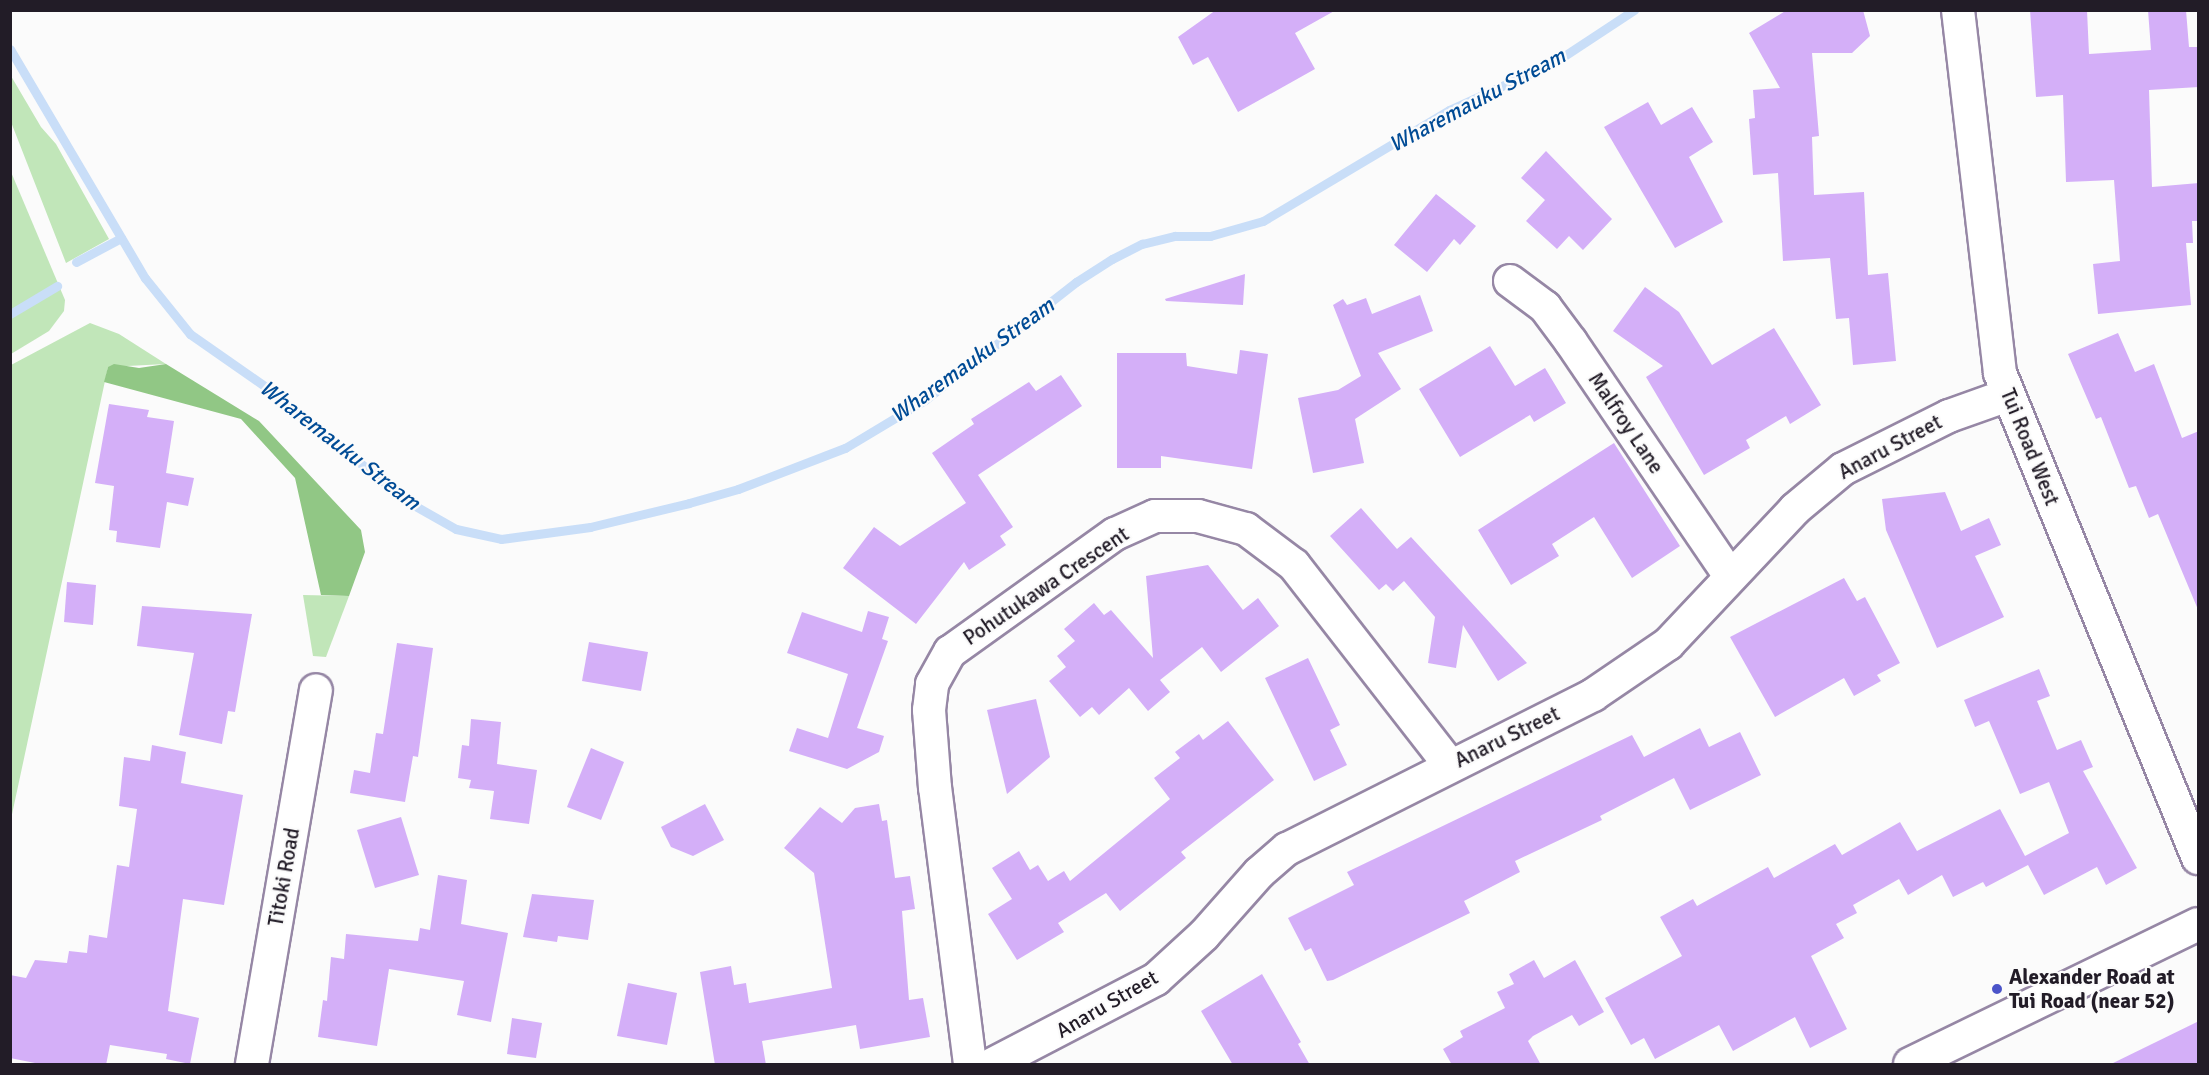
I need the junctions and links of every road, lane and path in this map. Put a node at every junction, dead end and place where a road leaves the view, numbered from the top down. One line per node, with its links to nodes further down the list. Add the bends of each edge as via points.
1 (1958, 10): 3 (street, Tui Road West, via 1994,342)
2 (1510, 281): 4 (street, Malfroy Lane, via 1545,307)
3 (2008, 395): 4 (street, Anaru Street, via 1949,416 1843,469 1795,509); 7 (street, Tui Road West)
4 (1730, 576): 6 (street, Anaru Street, via 1668,644 1612,682)
5 (316, 690): 9 (street, Titoki Road)
6 (1449, 764): 10 (street, Pohutukawa Crescent, via 1294,565 1246,529 1198,516 1155,516 1115,534 950,652 932,684 934,788); 11 (street, Anaru Street, via 1287,849 1258,873 1204,935 1156,979)
7 (2199, 858)
8 (2199, 924): 12 (street)
9 (252, 1065)
10 (970, 1065)
11 (993, 1065)
12 (1910, 1065)

